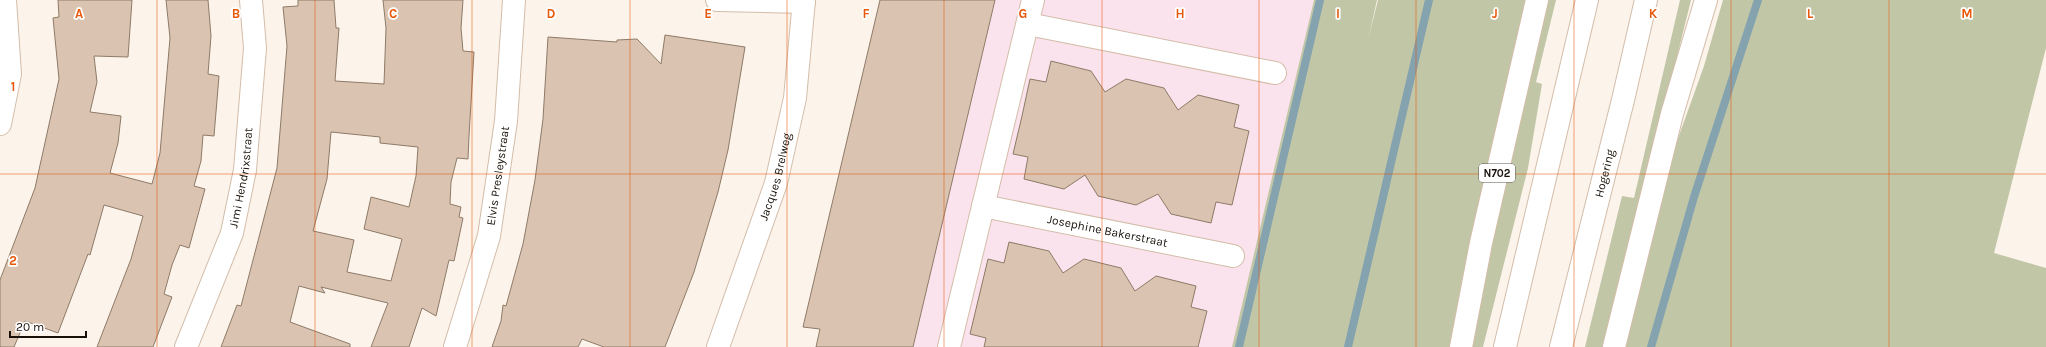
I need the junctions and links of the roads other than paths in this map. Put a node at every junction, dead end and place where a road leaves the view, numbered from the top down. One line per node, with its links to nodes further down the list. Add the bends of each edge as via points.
1 (5, 0): 13 (main road, via 10,74)
2 (251, 0): 16 (main road, Jimi Hendrixstraat, via 255,48 245,170 232,233)
3 (514, 0): 17 (main road, Elvis Presleystraat, via 506,121 489,236)
4 (717, 0): 10 (main road)
5 (1033, 0): 11 (main road)
6 (1538, 0): 20 (main road, N702, via 1481,243)
7 (1587, 0): 21 (main road)
8 (1646, 0): 22 (main road, Hogering)
9 (1706, 0): 23 (main road, via 1672,114)
10 (804, 1): 18 (main road, Jacques Brelweg, via 796,98 776,183)
11 (1028, 24): 12 (main road); 14 (main road)
12 (1275, 73)
13 (0, 124)
14 (983, 206): 15 (main road, Josephine Bakerstraat); 19 (main road)
15 (1233, 256)
16 (186, 347)
17 (455, 347)
18 (718, 347)
19 (949, 347)
20 (1461, 347)
21 (1505, 347)
22 (1561, 347)
23 (1614, 347)

